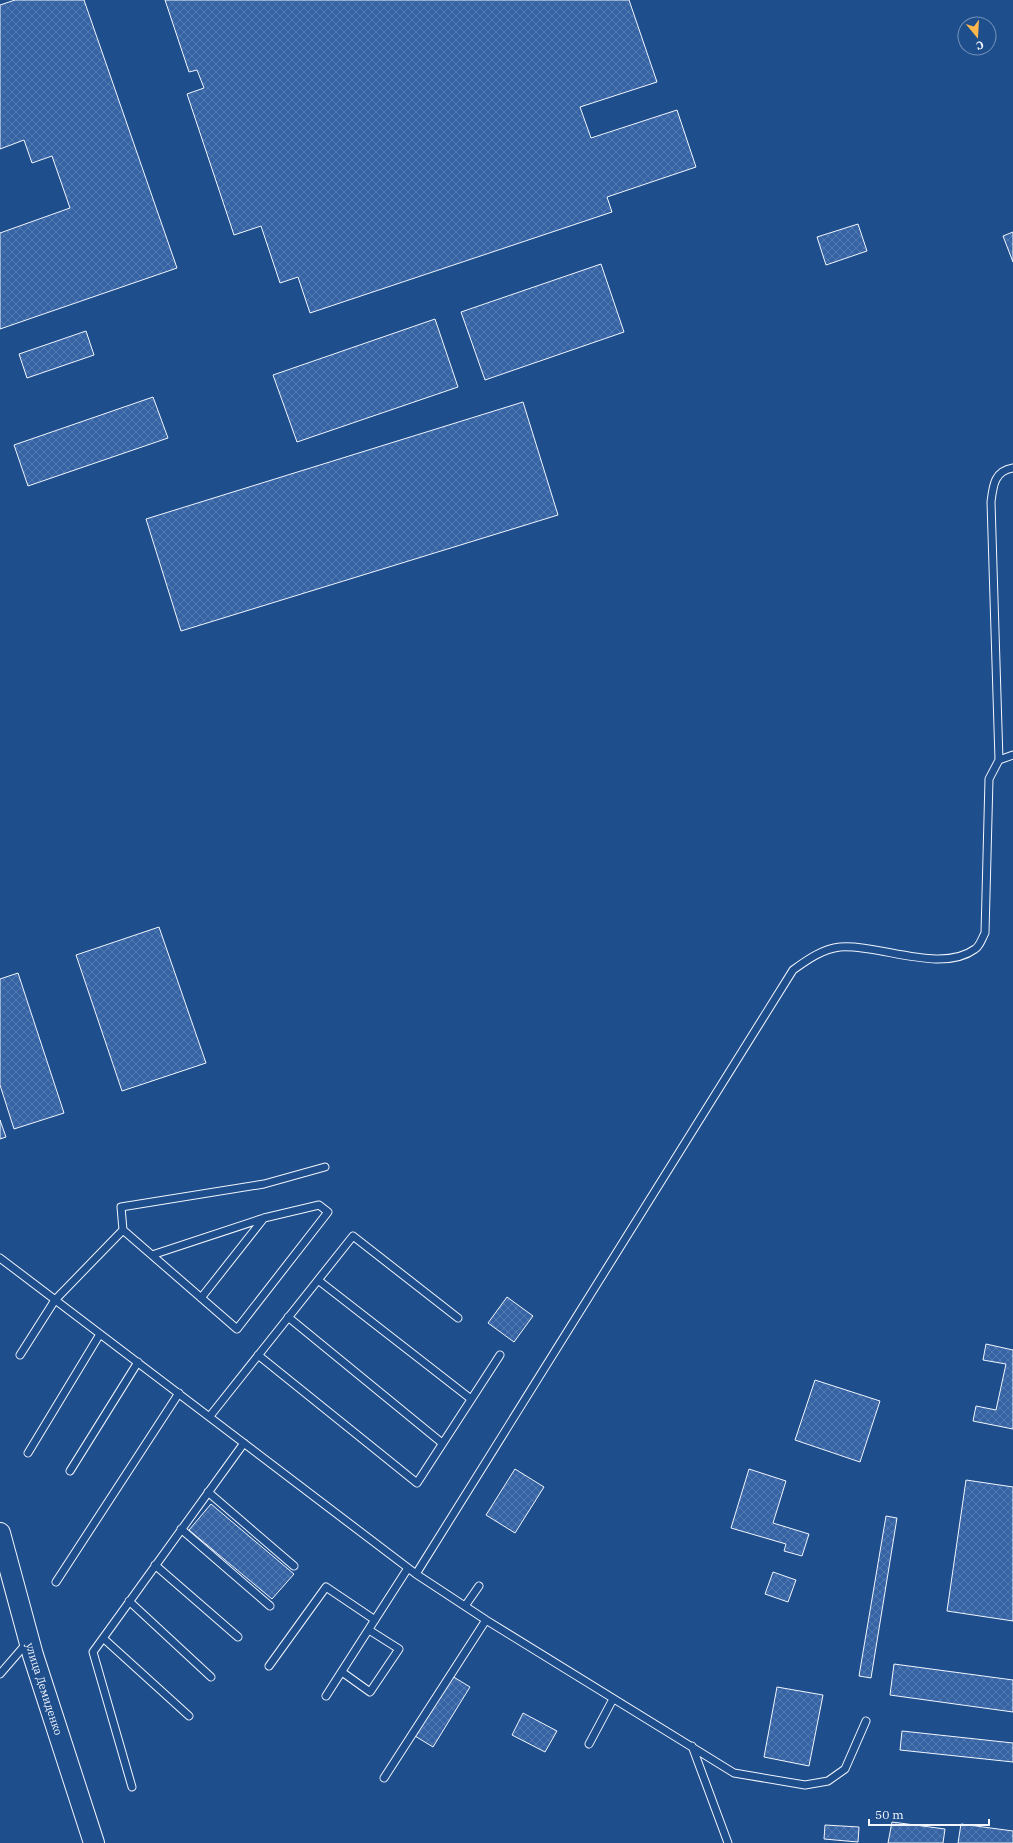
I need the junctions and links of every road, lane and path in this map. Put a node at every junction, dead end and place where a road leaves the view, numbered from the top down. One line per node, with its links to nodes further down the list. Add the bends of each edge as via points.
1 (1013, 468): 3 (lane, via 1006,469 994,481 991,502)
2 (1013, 755): 3 (lane)
3 (999, 760): 32 (lane, via 989,779 985,933 977,948 962,956 945,960 839,947 814,955 794,970)
4 (325, 1167): 6 (lane, via 264,1184 121,1207)
5 (264, 1218): 7 (lane); 10 (lane); 10 (lane, via 319,1205 328,1212 237,1329)
6 (123, 1230): 7 (lane); 11 (lane)
7 (152, 1255): 10 (lane)
8 (0, 1258): 11 (lane)
9 (318, 1280): 12 (lane); 13 (lane, via 353,1236); 20 (lane)
10 (201, 1298)
11 (55, 1300): 14 (lane); 15 (lane)
12 (288, 1317): 16 (lane); 23 (lane)
13 (458, 1318)
14 (100, 1334): 18 (lane); 24 (lane)
15 (20, 1355)
16 (258, 1355): 21 (lane); 23 (lane, via 417,1483)
17 (500, 1355): 20 (lane)
18 (138, 1362): 19 (lane); 25 (lane)
19 (179, 1393): 21 (lane); 33 (lane)
20 (471, 1399): 23 (lane)
21 (210, 1416): 22 (lane)
22 (244, 1443): 26 (lane); 31 (lane)
23 (442, 1443)
24 (28, 1453)
25 (70, 1471)
26 (208, 1492): 27 (lane); 30 (lane)
27 (181, 1529): 29 (lane); 36 (lane)
28 (0, 1533): 43 (main road, улица Демиденко)
29 (155, 1565): 35 (lane); 41 (lane)
30 (294, 1566)
31 (408, 1568): 32 (lane); 38 (lane)
32 (416, 1574): 37 (lane)
33 (56, 1582)
34 (479, 1586): 37 (lane)
35 (129, 1601): 42 (lane); 47 (lane)
36 (270, 1606)
37 (465, 1606): 39 (lane)
38 (375, 1620): 40 (lane); 44 (lane, via 326,1587)
39 (486, 1620): 49 (lane); 54 (lane)
40 (368, 1630): 45 (lane); 45 (lane, via 399,1649 370,1692)
41 (238, 1637)
42 (103, 1638): 50 (lane); 55 (lane, via 93,1652)
43 (29, 1641): 46 (lane); 56 (main road, улица Демиденко)
44 (269, 1666)
45 (342, 1672): 48 (lane)
46 (0, 1674)
47 (211, 1677)
48 (326, 1696)
49 (613, 1699): 52 (lane); 53 (lane)
50 (189, 1716)
51 (866, 1722): 53 (lane, via 845,1770 828,1781 805,1786 734,1773)
52 (589, 1744)
53 (692, 1746): 57 (lane)
54 (384, 1778)
55 (132, 1787)
56 (94, 1843)
57 (728, 1843)

